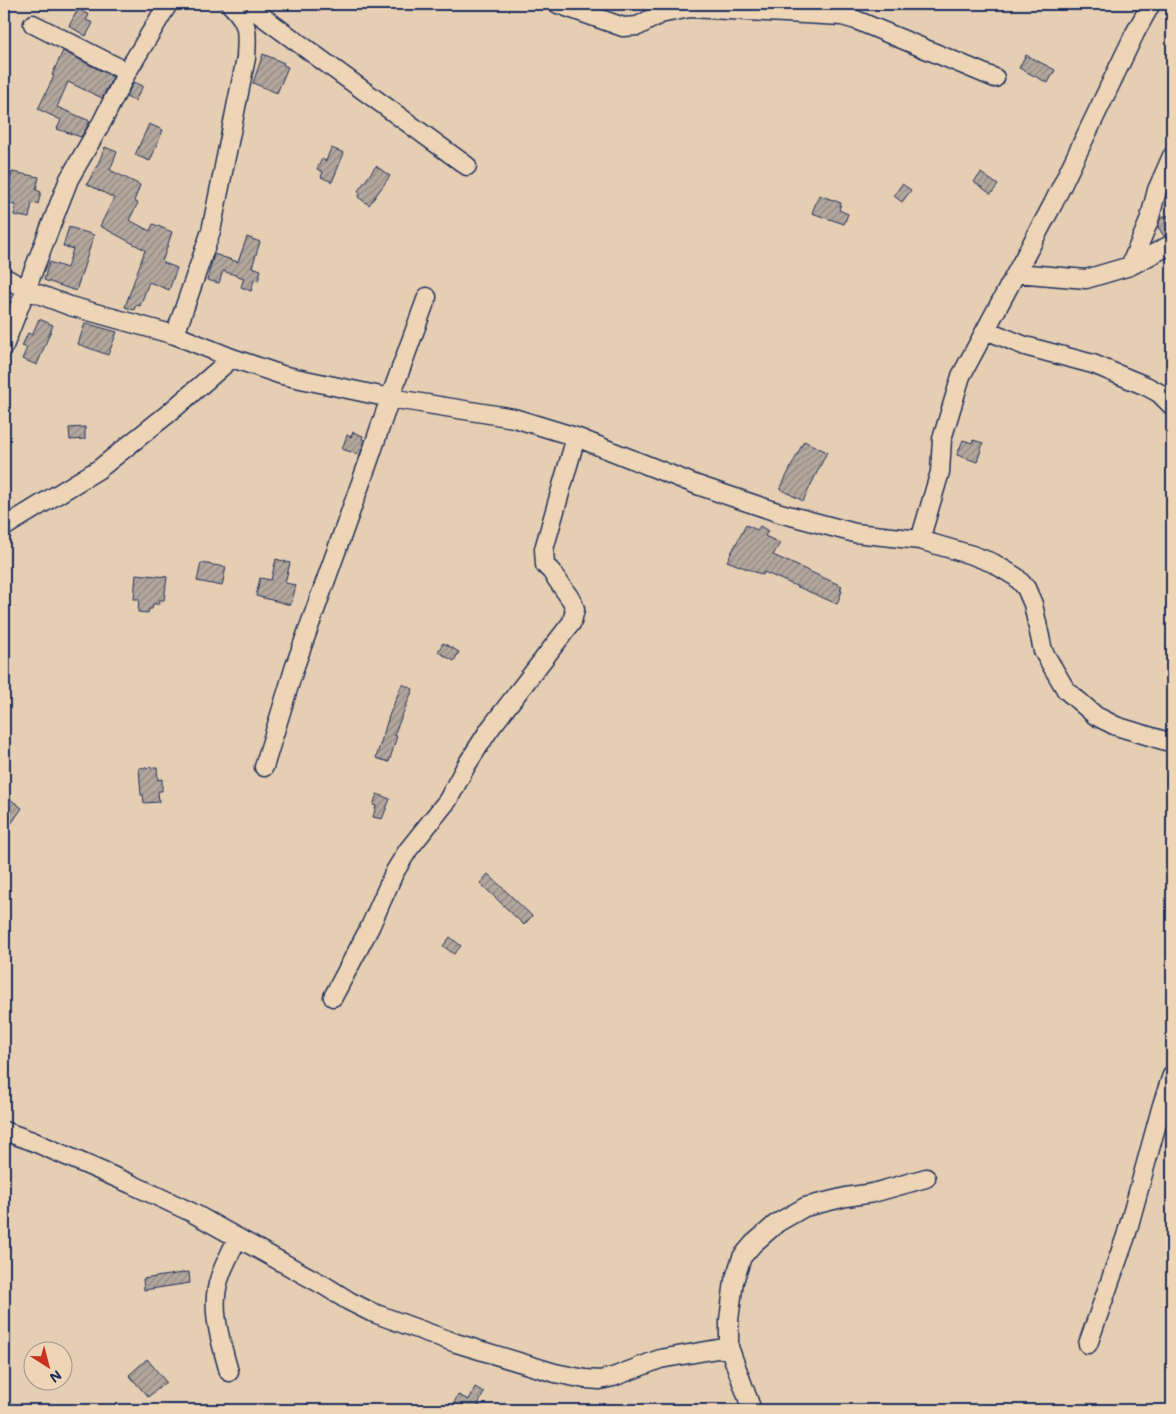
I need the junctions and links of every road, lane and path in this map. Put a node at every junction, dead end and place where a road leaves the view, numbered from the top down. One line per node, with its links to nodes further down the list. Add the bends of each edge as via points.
1 (168, 4): 9 (street)
2 (230, 4): 8 (street)
3 (558, 4): 6 (street, via 623,27 638,26 660,14 690,8)
4 (1151, 4): 15 (street)
5 (259, 8): 8 (street); 12 (street)
6 (843, 10): 10 (street, via 856,20)
7 (33, 24): 9 (street)
8 (248, 30): 20 (street, via 246,58 211,231)
9 (127, 72): 17 (street, via 69,179)
10 (994, 78)
11 (1172, 156): 14 (street)
12 (467, 166)
13 (1172, 244): 14 (street)
14 (1130, 266): 15 (street, via 1086,279)
15 (1016, 273): 19 (street)
16 (4, 277): 17 (street)
17 (25, 289): 20 (street, via 70,306); 21 (street)
18 (427, 298): 23 (street)
19 (986, 330): 24 (street, via 1025,346 1093,364 1146,386); 27 (street, via 961,376 942,438 940,472)
20 (175, 335): 22 (street)
21 (4, 346)
22 (232, 358): 23 (street, via 282,375); 26 (street, via 99,469)
23 (390, 398): 25 (street, via 514,418); 29 (street, via 295,666)
24 (1172, 406)
25 (576, 437): 27 (street, via 697,485 780,513 855,533); 30 (street, via 543,556 545,565 572,601 575,610 572,622 489,730 448,800 408,850)
26 (4, 527)
27 (920, 540): 28 (street, via 972,555 1016,576 1033,604 1043,651 1066,690 1096,716 1116,726)
28 (1172, 743)
29 (264, 767)
30 (333, 997)
31 (1172, 1075): 35 (street, via 1126,1236)
32 (4, 1131): 34 (street, via 131,1184)
33 (926, 1178): 36 (street, via 805,1207 759,1238 742,1257 734,1281 728,1320)
34 (237, 1238): 36 (street, via 370,1312 456,1343 555,1373 600,1380 660,1359); 37 (street, via 219,1278 215,1303)
35 (1088, 1344)
36 (729, 1347): 38 (street)
37 (229, 1372)
38 (752, 1410)

